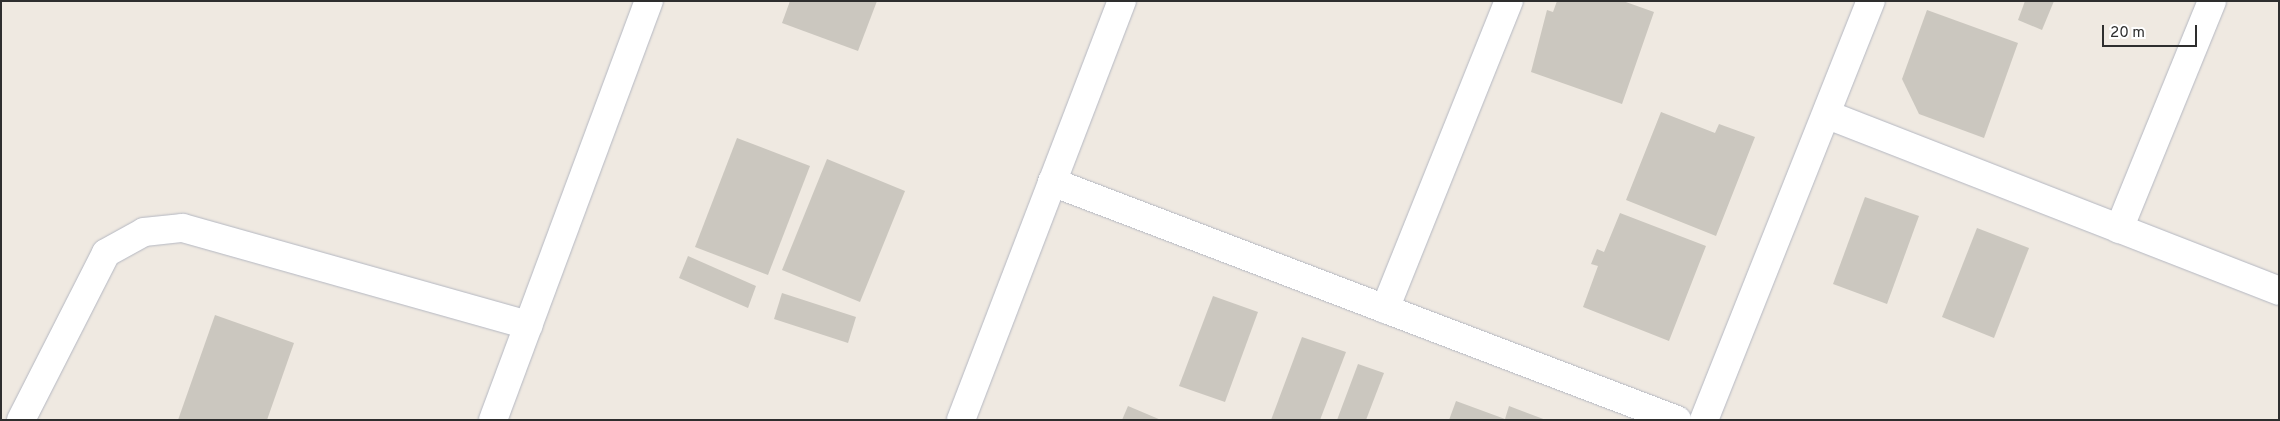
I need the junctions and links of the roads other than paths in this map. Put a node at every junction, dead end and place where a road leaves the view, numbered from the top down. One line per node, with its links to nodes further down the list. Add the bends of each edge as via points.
1 (649, 1): 11 (street)
2 (1122, 1): 7 (street)
3 (1509, 1): 10 (street)
4 (1871, 1): 6 (street)
5 (2212, 1): 8 (street)
6 (1828, 115): 8 (street); 16 (street)
7 (1052, 182): 10 (street); 14 (street)
8 (2119, 229): 9 (street)
9 (2279, 292)
10 (1385, 309): 15 (street)
11 (529, 325): 12 (street, via 183,228 144,232 106,252); 13 (street)
12 (21, 420)
13 (493, 420)
14 (961, 420)
15 (1677, 420)
16 (1704, 420)

